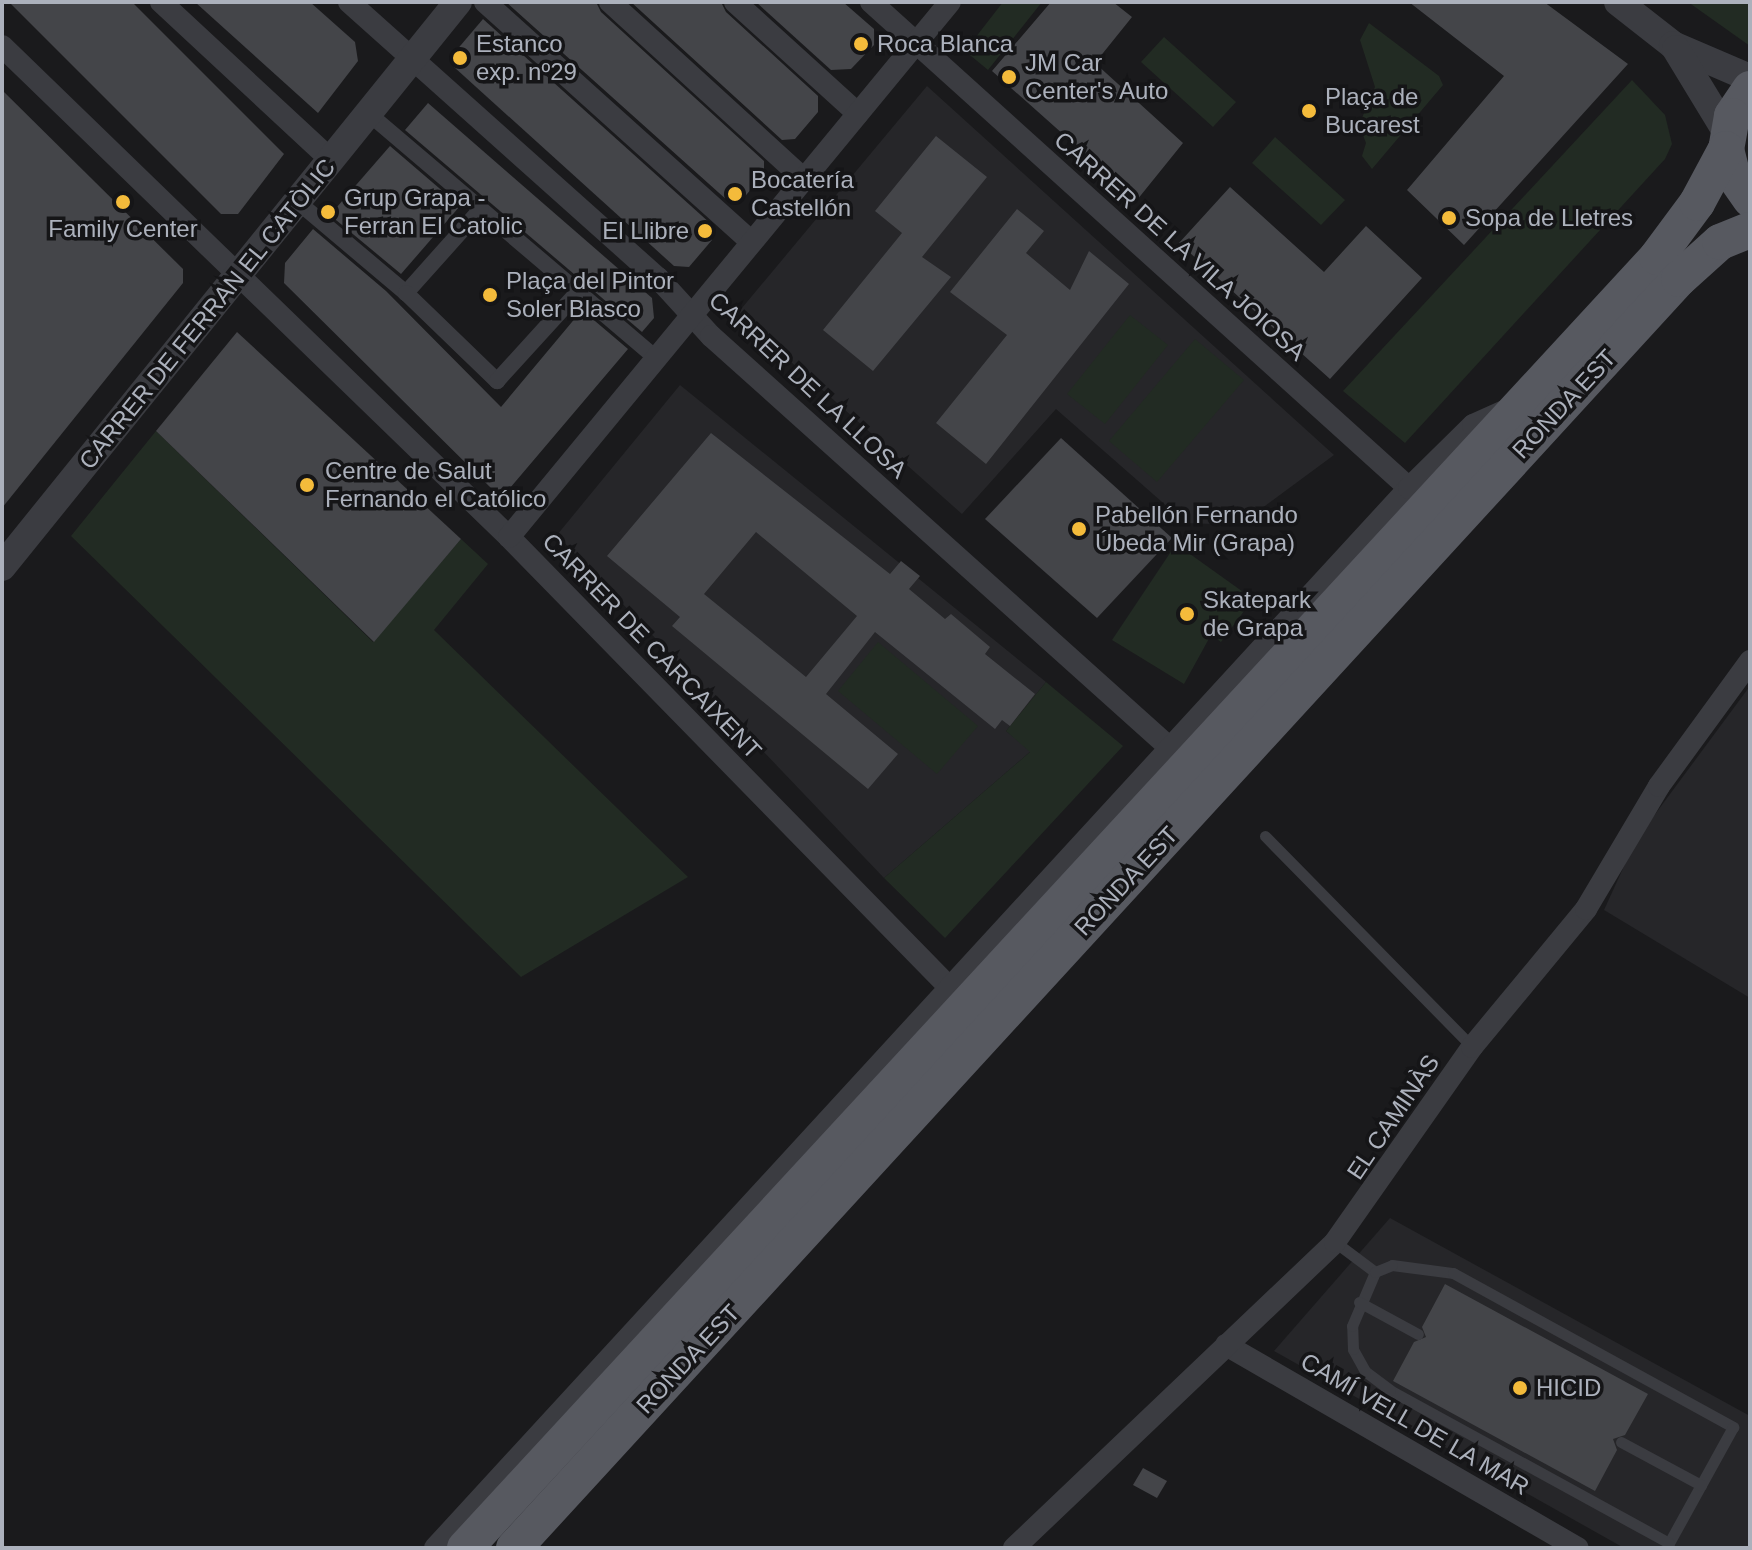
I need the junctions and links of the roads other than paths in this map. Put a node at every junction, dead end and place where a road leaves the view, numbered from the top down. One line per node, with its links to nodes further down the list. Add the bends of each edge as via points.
1 (161, 2): 19 (street)
2 (349, 2): 13 (street, CARRER DE LA LLOSA)
3 (458, 2): 13 (street, CARRER DE FERRAN EL CATÒLIC)
4 (485, 2): 25 (street)
5 (610, 2): 20 (street)
6 (735, 2): 17 (street)
7 (871, 2): 10 (street, CARRER DE LA VILA JOIOSA)
8 (950, 2): 10 (street)
9 (1618, 2): 11 (street)
10 (917, 42): 17 (street); 32 (street, CARRER DE LA VILA JOIOSA)
11 (1673, 45): 14 (street); 18 (street)
12 (2, 46): 26 (street, CARRER DE CARCAIXENT, via 198,241)
13 (412, 59): 16 (street, CARRER DE FERRAN EL CATÒLIC); 29 (street, CARRER DE LA LLOSA)
14 (1750, 78)
15 (1750, 89): 18 (main road, RONDA EST)
16 (368, 113): 19 (street, CARRER DE FERRAN EL CATÒLIC); 23 (street)
17 (858, 114): 20 (street)
18 (1727, 141): 21 (main road, via 1732,173); 31 (main road, RONDA EST, via 1697,203 1657,257)
19 (331, 160): 22 (street, CARRER DE FERRAN EL CATÒLIC)
20 (804, 179): 25 (street)
21 (1750, 199)
22 (298, 202): 26 (street, CARRER DE FERRAN EL CATÒLIC); 28 (street)
23 (481, 209): 27 (street); 28 (street)
24 (1750, 230): 49 (main road, RONDA EST, via 1720,242 1679,279)
25 (752, 242): 29 (street)
26 (240, 274): 33 (street, CARRER DE CARCAIXENT); 34 (street, CARRER DE FERRAN EL CATÒLIC)
27 (578, 292): 28 (street, via 497,381); 30 (street)
28 (406, 293)
29 (692, 314): 30 (street); 36 (street, CARRER DE LA LLOSA)
30 (656, 358): 33 (street)
31 (1513, 407): 32 (street, RONDA EST, via 1473,425); 48 (main road, RONDA EST)
32 (1409, 488): 36 (street, RONDA EST)
33 (509, 537): 38 (street, CARRER DE CARCAIXENT)
34 (2, 567)
35 (1750, 661): 39 (street, EL CAMINÀS, via 1659,786 1586,909)
36 (1170, 748): 38 (street, RONDA EST)
37 (1265, 836): 39 (lane)
38 (950, 988): 47 (street, RONDA EST)
39 (1472, 1047): 40 (street, EL CAMINÀS)
40 (1335, 1242): 41 (lane); 44 (street, EL CAMINÀS)
41 (1375, 1272): 42 (lane); 46 (lane, via 1392,1265 1453,1273 1733,1427)
42 (1359, 1302): 43 (lane); 46 (lane, via 1353,1349 1365,1371 1390,1390 1669,1543)
43 (1418, 1334)
44 (1226, 1345): 50 (street, EL CAMINÀS); 51 (street, CAMÍ VELL DE LA MAR)
45 (1621, 1442): 46 (lane)
46 (1701, 1485)
47 (435, 1548)
48 (465, 1548)
49 (514, 1548)
50 (1014, 1548)
51 (1578, 1548)

